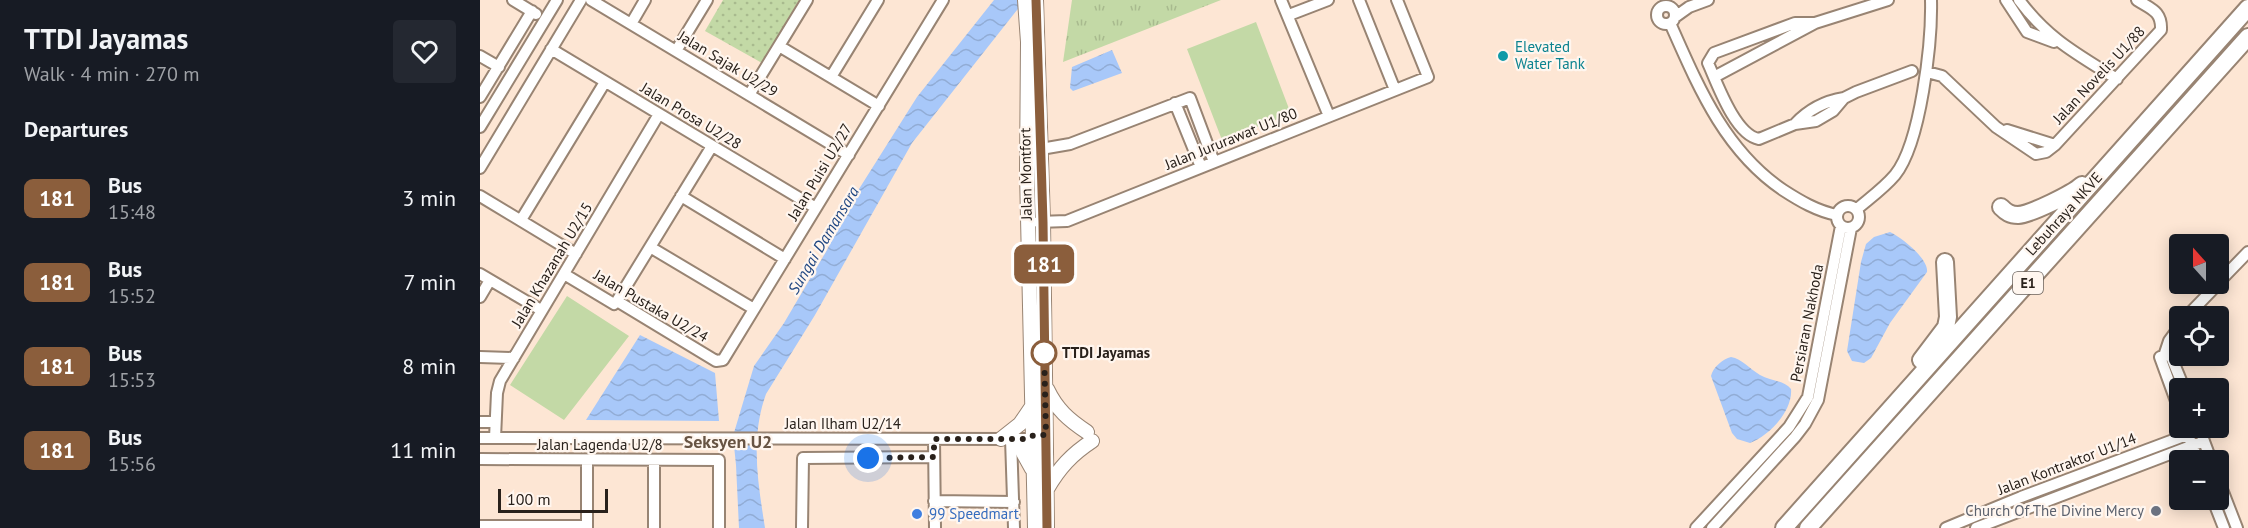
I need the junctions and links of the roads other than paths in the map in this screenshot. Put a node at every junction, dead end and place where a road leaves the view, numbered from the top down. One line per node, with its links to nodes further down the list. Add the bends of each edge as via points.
1 (513, 0): 23 (street)
2 (557, 0): 25 (street)
3 (581, 0): 31 (street)
4 (591, 0): 26 (street, Jalan Sajak U2/29)
5 (645, 0): 26 (street)
6 (707, 0): 32 (street)
7 (807, 0): 29 (street)
8 (878, 0): 37 (street)
9 (1025, 0): 62 (main road, Jalan Montfort)
10 (1036, 0): 51 (main road, Jalan Montfort)
11 (1281, 0): 24 (street)
12 (1328, 0): 24 (street)
13 (1359, 0): 41 (street)
14 (1397, 0): 41 (street, Jalan Jururawat U1/80, via 1428,77)
15 (1708, 0): 64 (street, via 1672,16 1702,95 1728,136 1766,178 1799,201)
16 (1888, 0): 27 (street)
17 (1931, 0): 36 (street)
18 (2006, 0): 30 (street, via 2027,32)
19 (2019, 0): 30 (street, via 2044,31)
20 (2137, 0): 39 (street, Jalan Novelis U1/88, via 2159,14 2161,30)
21 (941, 1): 45 (street, Jalan Puisi U2/27)
22 (2248, 8): 49 (highway, Lebuhraya NKVE / E1)
23 (532, 11): 25 (street); 34 (street)
24 (1289, 15): 47 (street)
25 (545, 19): 48 (street)
26 (631, 24): 32 (street, Jalan Sajak U2/29)
27 (1780, 35): 38 (street); 38 (street, via 1714,53 1708,63)
28 (2248, 37): 123 (highway, Lebuhraya NKVE / E1)
29 (779, 46): 37 (street); 42 (street)
30 (2063, 46): 39 (street)
31 (550, 49): 40 (street, Jalan Prosa U2/28); 54 (street)
32 (676, 51): 42 (street, Jalan Sajak U2/29)
33 (480, 56): 34 (street)
34 (499, 67): 43 (street)
35 (1912, 71): 38 (street, via 1845,98 1830,100 1805,113 1796,124 1759,140 1748,136 1730,112)
36 (1927, 72): 39 (street, Jalan Novelis U1/88, via 1942,76 1996,127 2036,154 2055,146); 60 (street, via 1914,129 1896,174)
37 (831, 77): 45 (street)
38 (1714, 77)
39 (2117, 79)
40 (605, 82): 46 (street, Jalan Prosa U2/28); 61 (street)
41 (1395, 90): 47 (street, Jalan Jururawat U1/80)
42 (749, 95): 52 (street, Jalan Sajak U2/29)
43 (480, 97)
44 (1175, 103): 51 (street, via 1070,144); 53 (street, via 1190,98); 55 (street)
45 (879, 106): 52 (street, Jalan Puisi U2/27)
46 (658, 114): 50 (street, Jalan Prosa U2/28); 67 (street, Jalan Khazanah U2/15)
47 (1329, 116): 53 (street, Jalan Jururawat U1/80)
48 (480, 127)
49 (2130, 139): 58 (highway, via 2071,193 2018,215); 106 (highway, Lebuhraya NKVE / E1)
50 (712, 146): 57 (street); 59 (street, Jalan Prosa U2/28)
51 (1041, 149): 63 (main road, Jalan Montfort)
52 (849, 155): 59 (street, Jalan Puisi U2/27)
53 (1214, 162): 55 (street, Jalan Jururawat U1/80)
54 (480, 168)
55 (1201, 168): 63 (street, Jalan Jururawat U1/80, via 1067,221)
56 (480, 196): 61 (street)
57 (681, 196): 65 (street); 68 (street)
58 (2001, 207)
59 (816, 208): 68 (street, Jalan Puisi U2/27)
60 (1857, 209): 64 (street, via 1857,224); 64 (street, via 1843,207)
61 (521, 220): 67 (street)
62 (1028, 222): 63 (street, Jalan Jururawat U1/80); 87 (main road, Jalan Montfort)
63 (1043, 222): 86 (main road, Jalan Montfort)
64 (1843, 223): 120 (street, Persiaran Nakhoda, via 1808,397 1789,427); 121 (street, Persiaran Nakhoda, via 1814,410 1795,437)
65 (650, 247): 75 (street); 77 (street)
66 (2248, 252): 70 (street)
67 (576, 254): 71 (street, Jalan Khazanah U2/15)
68 (785, 259): 77 (street, Jalan Puisi U2/27)
69 (1946, 262): 106 (highway, via 1946,327)
70 (2229, 272)
71 (564, 274): 75 (street, Jalan Pustaka U2/24, via 614,304); 78 (street, Jalan Khazanah U2/15)
72 (485, 277): 74 (street); 78 (street)
73 (2208, 294): 76 (street)
74 (480, 297)
75 (617, 302): 83 (street, Jalan Pustaka U2/24, via 716,361)
76 (2196, 306)
77 (754, 309): 83 (street, Jalan Puisi U2/27)
78 (541, 310): 82 (street, Jalan Khazanah U2/15)
79 (2169, 341): 80 (street)
80 (2164, 356): 84 (street, via 2171,355); 85 (street, via 2159,359)
81 (480, 357): 82 (street)
82 (514, 358): 89 (street, Jalan Khazanah U2/15, via 500,381)
83 (723, 360)
84 (2180, 378)
85 (2169, 384)
86 (1045, 385): 96 (main road, Jalan Montfort); 102 (main road, via 1060,411 1090,436 1064,462)
87 (1033, 405): 95 (main road); 96 (main road, Jalan Montfort)
88 (480, 422): 89 (street)
89 (495, 422): 91 (street, Jalan Khazanah U2/15)
90 (480, 438): 91 (street, Jalan Ilham U2/14)
91 (495, 438): 94 (street, Jalan Ilham U2/14)
92 (2184, 438): 108 (street, Jalan Kontraktor U1/14)
93 (2184, 438): 112 (street, Jalan Kontraktor U1/14)
94 (934, 439): 95 (street, Jalan Ilham U2/14); 97 (street)
95 (1006, 439): 96 (street, Jalan Ilham U2/14); 101 (main road, via 1021,449); 104 (street)
96 (1037, 439): 101 (main road, Jalan Montfort); 102 (main road, Jalan Montfort)
97 (934, 457): 103 (street); 115 (street, via 803,458)
98 (480, 459): 99 (street, Jalan Lagenda U2/8)
99 (587, 460): 100 (street, Jalan Lagenda U2/8); 111 (street)
100 (654, 460): 113 (street); 114 (street, Jalan Lagenda U2/8, via 719,460)
101 (1034, 473): 118 (main road, Jalan Montfort)
102 (1047, 490): 119 (main road, Jalan Montfort)
103 (934, 501): 104 (street); 116 (street)
104 (1014, 502): 117 (street)
105 (2229, 507): 126 (street)
106 (1802, 508): 122 (highway, Lebuhraya NKVE / E1)
107 (2217, 510): 125 (street)
108 (1979, 514): 112 (street); 124 (street, Jalan Kontraktor U1/14)
109 (480, 526): 110 (street)
110 (516, 527): 111 (street)
111 (586, 527)
112 (1982, 527)
113 (654, 528)
114 (719, 528)
115 (802, 528)
116 (934, 528)
117 (1014, 528)
118 (1035, 528)
119 (1047, 528)
120 (1696, 528)
121 (1712, 528)
122 (1784, 528)
123 (1808, 528)
124 (1946, 528)
125 (2224, 528)
126 (2237, 528)

